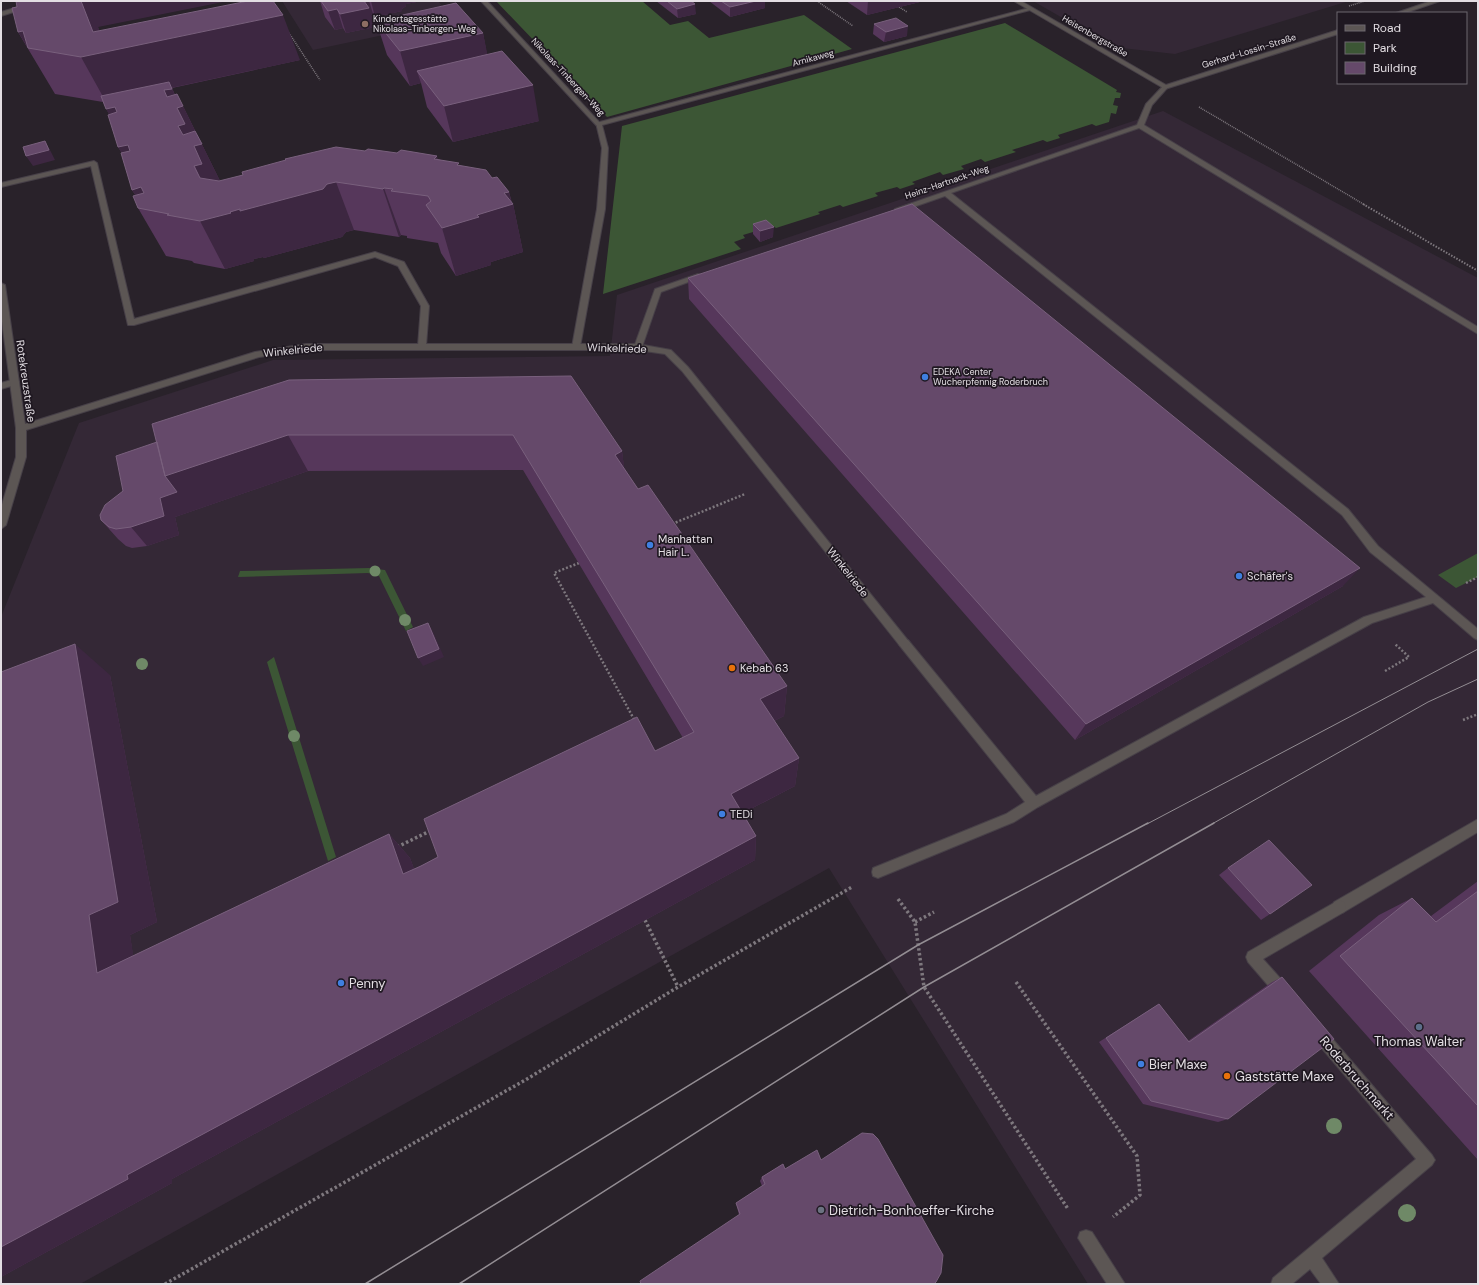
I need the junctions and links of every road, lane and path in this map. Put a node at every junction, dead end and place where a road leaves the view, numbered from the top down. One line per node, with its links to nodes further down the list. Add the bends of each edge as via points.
1 (45, 1): 8 (street)
2 (484, 1): 14 (street, Nikolaas-Tinbergen-Weg)
3 (817, 1): 11 (path)
4 (1017, 1): 6 (street, Heisenbergstraße)
5 (1437, 1): 7 (street)
6 (1031, 9): 11 (street, Arnikaweg); 13 (street, Heisenbergstraße)
7 (1402, 12)
8 (1, 14)
9 (285, 27): 12 (path)
10 (1337, 32): 13 (street, Gerhard-Lossin-Straße)
11 (885, 48): 14 (street, Arnikaweg)
12 (320, 80)
13 (1165, 87): 15 (street, via 1149,104); 19 (path)
14 (598, 124): 24 (street, Nikolaas-Tinbergen-Weg, via 605,148 601,209)
15 (1140, 126): 17 (street, Heinz-Hartnack-Weg); 22 (street)
16 (1, 186): 23 (street, via 94,163 131,323 375,254 401,264 425,306)
17 (946, 193): 18 (street, Heinz-Hartnack-Weg); 33 (street, via 1345,512 1374,549)
18 (893, 211)
19 (1478, 271)
20 (711, 273): 25 (street, via 658,291)
21 (1, 285): 26 (street, Rotekreuzstraße)
22 (1478, 331)
23 (422, 346): 24 (street, Winkelriede); 28 (street, Winkelriede, via 306,347 258,354)
24 (576, 347): 25 (street, Winkelriede)
25 (638, 347): 29 (street, Winkelriede, via 668,352 685,369)
26 (15, 382): 27 (street); 28 (street, Rotekreuzstraße)
27 (1, 386)
28 (21, 428): 30 (street, Rotekreuzstraße, via 21,457)
29 (776, 481): 31 (path); 38 (street, Winkelriede)
30 (1, 525)
31 (666, 527)
32 (579, 563): 37 (path, via 554,573)
33 (1435, 598): 34 (street); 38 (street, via 1368,620)
34 (1478, 635)
35 (1478, 714): 36 (path)
36 (1463, 720)
37 (636, 722)
38 (1034, 803): 42 (street, via 1010,818)
39 (1478, 825): 47 (street, via 1253,957)
40 (435, 828): 41 (path)
41 (393, 849)
42 (878, 872): 46 (path)
43 (934, 912): 49 (path, via 915,922 924,987)
44 (645, 920): 46 (path)
45 (1016, 982): 49 (path, via 1137,1156 1140,1195)
46 (678, 987): 51 (path, via 526,1079)
47 (1294, 1005)
48 (1309, 1022): 50 (street, Roderbruchmarkt, via 1427,1160)
49 (1086, 1238): 52 (street)
50 (1311, 1257): 53 (street, Roderbruchmarkt); 54 (street)
51 (165, 1284)
52 (1117, 1284)
53 (1279, 1284)
54 (1331, 1284)

